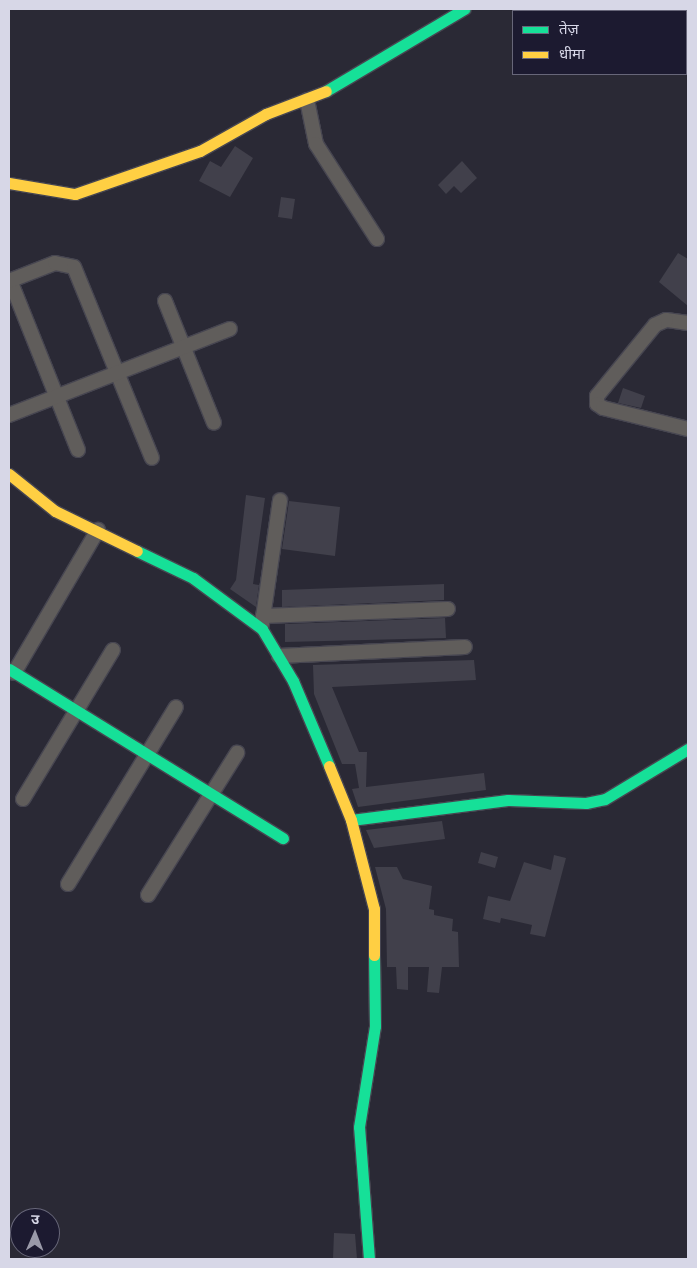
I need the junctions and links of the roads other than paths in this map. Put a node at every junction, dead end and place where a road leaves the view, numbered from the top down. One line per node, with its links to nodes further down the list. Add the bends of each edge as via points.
1 (464, 9): 2 (street)
2 (307, 100): 3 (street, via 266,114 200,151 90,190 65,194); 4 (street, via 316,144)
3 (9, 183)
4 (377, 239)
5 (9, 280): 10 (street, via 55,263 74,267); 11 (street)
6 (165, 301): 9 (street)
7 (688, 323): 14 (street, via 666,320 655,325 600,389 597,404)
8 (230, 329): 9 (street)
9 (183, 347): 10 (street); 13 (street)
10 (118, 372): 11 (street); 16 (street)
11 (56, 396): 12 (street); 15 (street)
12 (9, 415)
13 (214, 423)
14 (688, 429)
15 (78, 450)
16 (152, 458)
17 (9, 474): 19 (street, via 54,511)
18 (280, 500): 21 (street)
19 (98, 530): 21 (street, via 193,578); 25 (street)
20 (448, 609): 21 (street)
21 (263, 623): 24 (street)
22 (465, 647): 24 (street)
23 (113, 650): 27 (street)
24 (279, 656): 33 (street)
25 (11, 671): 27 (street)
26 (176, 707): 30 (street)
27 (77, 711): 30 (street); 32 (street)
28 (688, 749): 33 (street, via 604,799 586,803 508,800)
29 (237, 753): 31 (street)
30 (147, 754): 31 (street); 35 (street)
31 (212, 794): 34 (street); 36 (street)
32 (23, 799)
33 (351, 820): 37 (street, via 371,889 377,972 375,1026 359,1127)
34 (283, 838)
35 (68, 884)
36 (148, 894)
37 (369, 1259)

